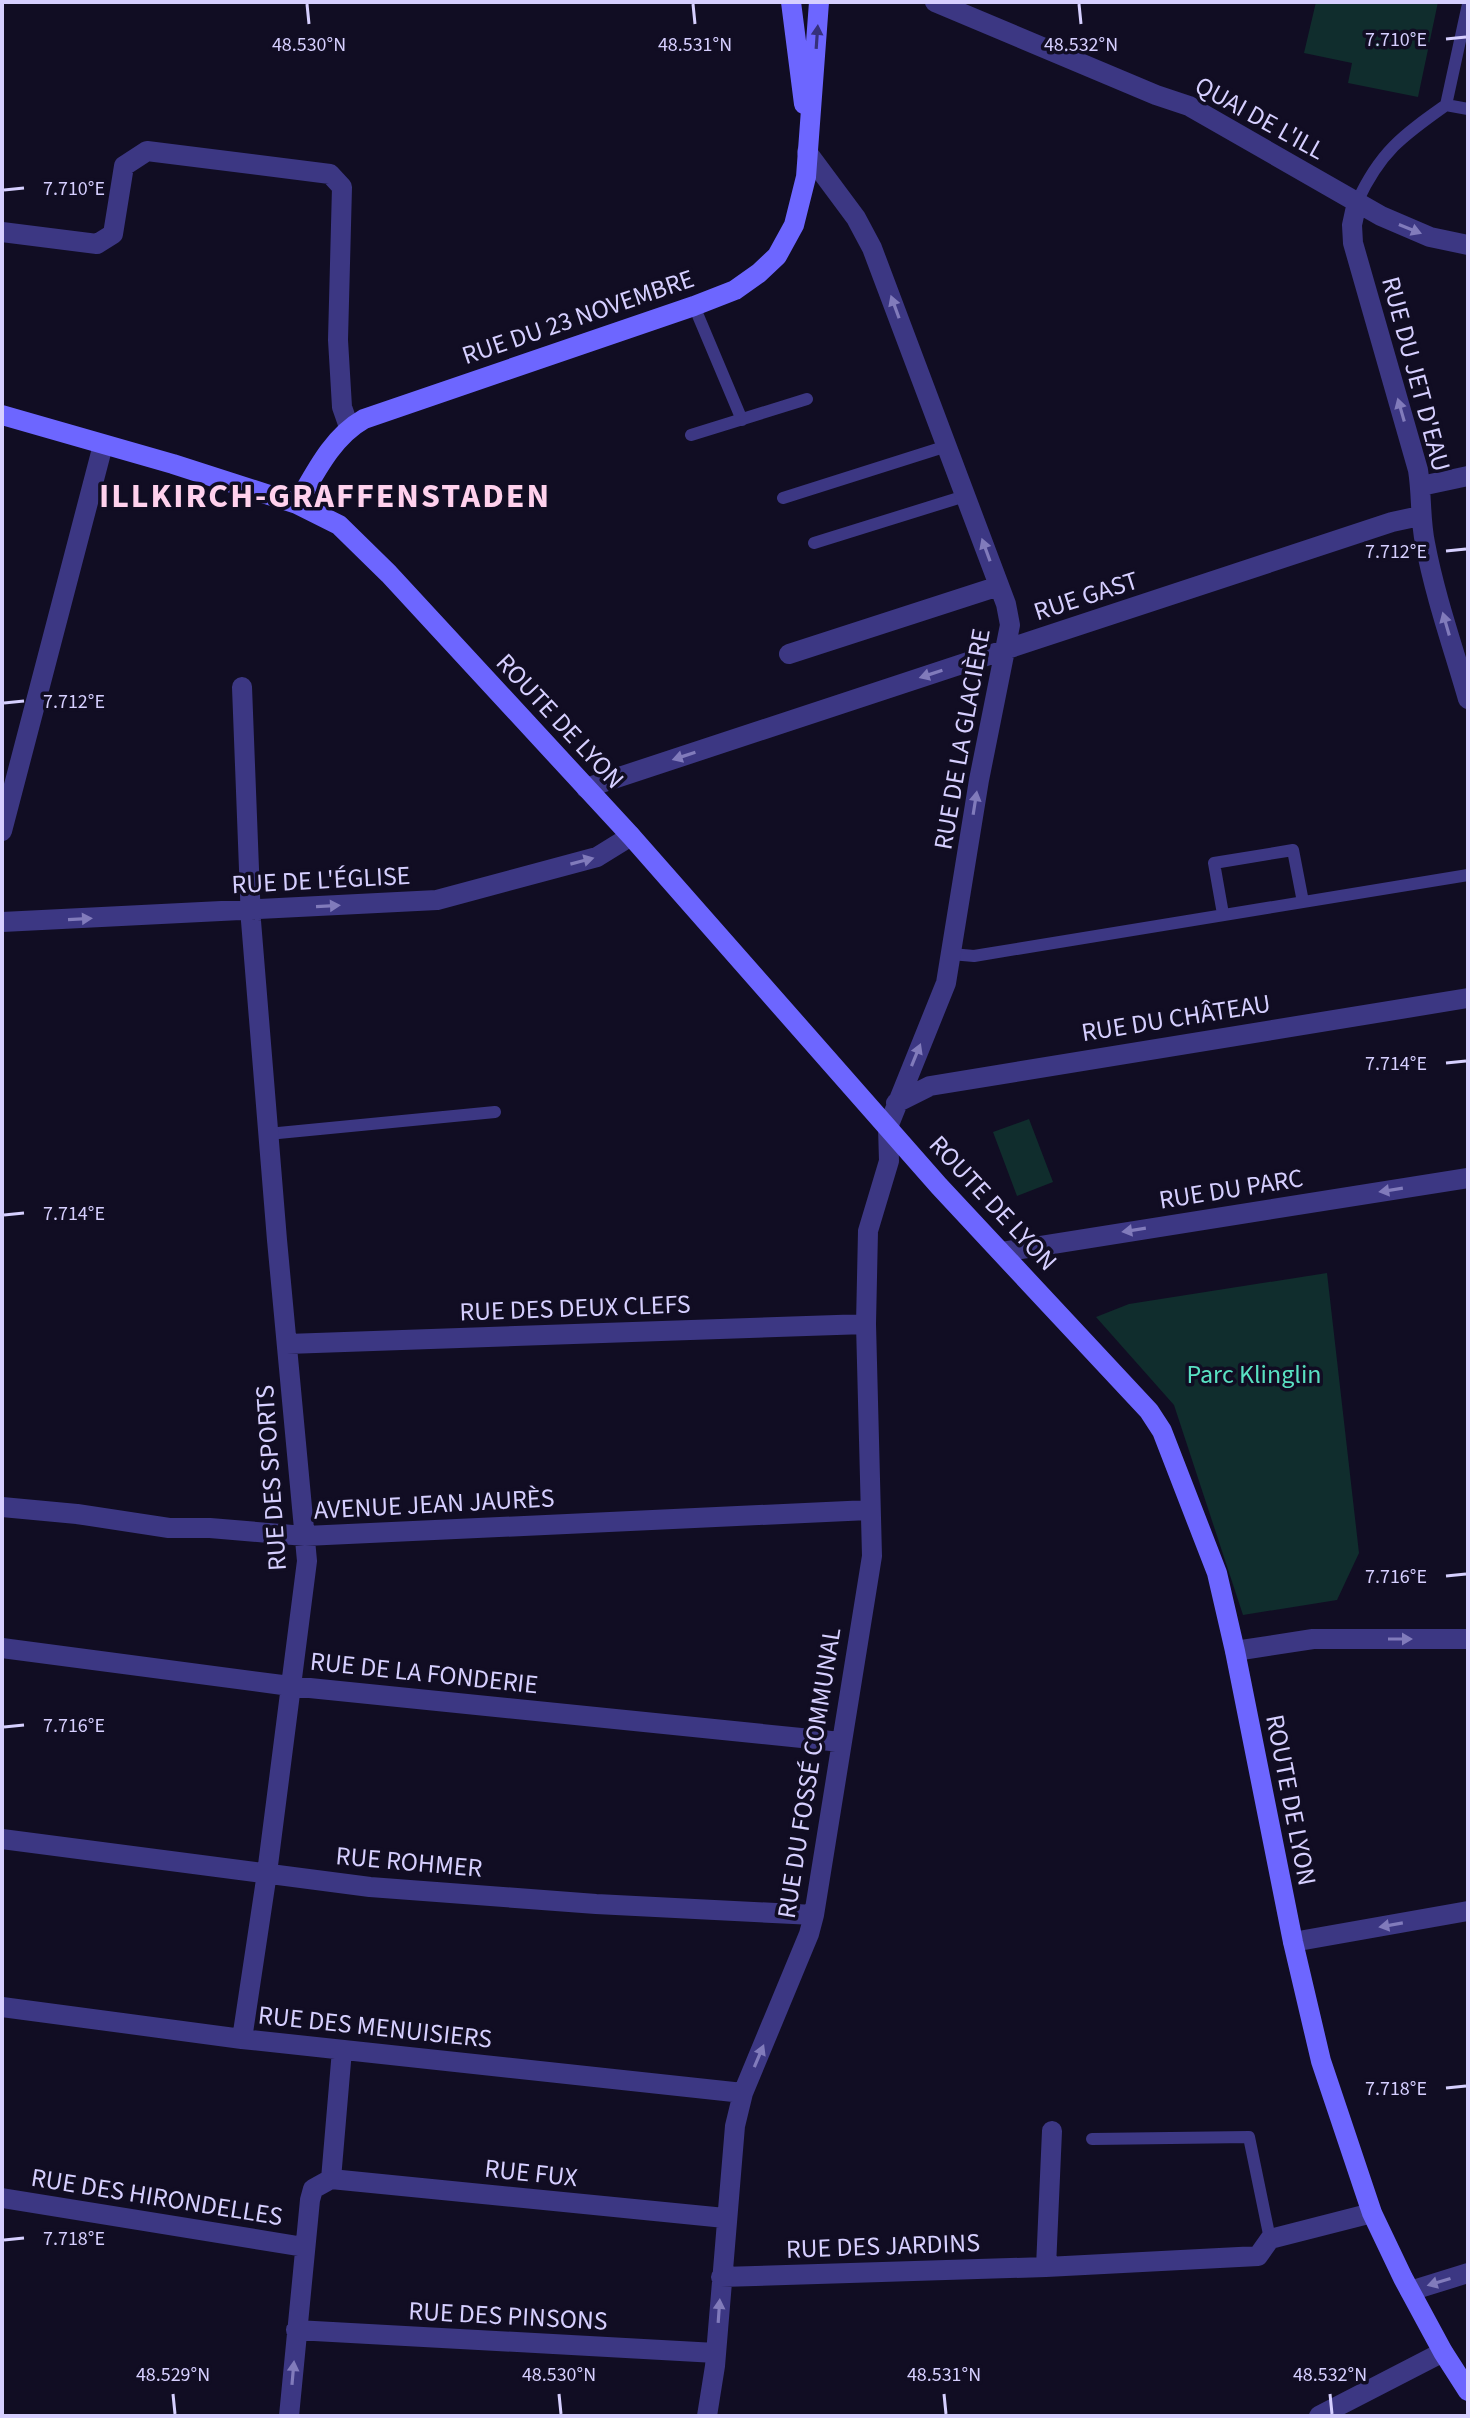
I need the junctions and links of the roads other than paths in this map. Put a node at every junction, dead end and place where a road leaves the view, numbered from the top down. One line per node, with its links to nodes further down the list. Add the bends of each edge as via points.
1 (791, 2): 7 (main road, RUE DU 23 NOVEMBRE)
2 (819, 2): 7 (main road, RUE DU 23 NOVEMBRE, one-way to 2)
3 (935, 2): 9 (street, QUAI DE L'ILL, via 1211,116)
4 (1468, 4): 5 (lane)
5 (1446, 105): 6 (lane); 9 (lane, via 1383,156)
6 (1468, 109)
7 (808, 127): 8 (main road, RUE DU 23 NOVEMBRE)
8 (807, 152): 12 (main road, RUE DU 23 NOVEMBRE, via 798,213 777,256 749,281); 19 (street, RUE DE LA GLACIÈRE, one-way to 8, via 868,239)
9 (1357, 202): 11 (street, QUAI DE L'ILL, one-way to 11, via 1430,237); 21 (street, RUE DU JET D'EAU, one-way to 9, via 1353,243)
10 (2, 232): 16 (street, via 97,244 113,234 124,166 147,151 330,174 342,187 338,340 342,407)
11 (1468, 245)
12 (694, 306): 15 (lane); 16 (main road, RUE DU 23 NOVEMBRE)
13 (807, 399): 15 (lane)
14 (2, 415): 18 (main road, ROUTE DE LYON)
15 (742, 420): 17 (lane)
16 (349, 427): 24 (main road, RUE DU 23 NOVEMBRE)
17 (691, 435)
18 (103, 445): 24 (main road, ROUTE DE LYON); 34 (street)
19 (947, 446): 22 (street, RUE DE LA GLACIÈRE); 23 (lane)
20 (1468, 476): 21 (street)
21 (1421, 486): 25 (street, RUE DU JET D'EAU)
22 (965, 496): 26 (lane); 27 (street, RUE DE LA GLACIÈRE, one-way to 22)
23 (783, 498)
24 (297, 504): 33 (main road, ROUTE DE LYON, via 339,525 389,574)
25 (1420, 516): 28 (street, RUE GAST); 30 (street, RUE DU JET D'EAU, one-way to 25, via 1431,572)
26 (814, 543)
27 (999, 586): 28 (street, RUE DE LA GLACIÈRE, via 1010,625); 29 (street)
28 (1005, 650): 33 (street, RUE GAST, one-way to 33); 41 (street, RUE DE LA GLACIÈRE, one-way to 28)
29 (789, 654)
30 (1464, 666): 32 (street, RUE DU JET D'EAU)
31 (242, 687): 38 (street, RUE DES SPORTS)
32 (1468, 699)
33 (586, 788): 35 (main road, ROUTE DE LYON)
34 (2, 831)
35 (631, 836): 38 (street, RUE DE L'ÉGLISE, one-way to 35, via 437,900 597,857); 45 (main road, ROUTE DE LYON)
36 (1468, 875): 37 (lane)
37 (1303, 902): 39 (lane); 39 (lane, via 1293,850 1214,863)
38 (250, 910): 40 (street, RUE DE L'ÉGLISE, one-way to 38); 46 (street, RUE DES SPORTS)
39 (1223, 914): 41 (lane, via 974,956)
40 (2, 922)
41 (951, 954): 43 (street, RUE DE LA GLACIÈRE, one-way to 41, via 946,983)
42 (1468, 998): 43 (street, RUE DU CHÂTEAU, via 930,1086)
43 (896, 1103): 45 (street, RUE DE LA GLACIÈRE)
44 (495, 1112): 46 (lane)
45 (888, 1127): 48 (main road, ROUTE DE LYON); 49 (street, RUE DU FOSSÉ COMMUNAL, via 889,1161 868,1231)
46 (268, 1134): 50 (street, RUE DES SPORTS)
47 (1468, 1178): 48 (street, RUE DU PARC, one-way to 48)
48 (1002, 1252): 56 (main road, ROUTE DE LYON, via 1162,1431 1217,1573)
49 (866, 1324): 50 (street, RUE DES DEUX CLEFS); 52 (street, RUE DU FOSSÉ COMMUNAL)
50 (287, 1344): 53 (street, RUE DES SPORTS)
51 (2, 1507): 53 (street, AVENUE JEAN JAURÈS, via 169,1528)
52 (869, 1510): 53 (street, AVENUE JEAN JAURÈS); 58 (street, RUE DU FOSSÉ COMMUNAL, via 872,1556)
53 (305, 1536): 57 (street, RUE DES SPORTS, via 307,1561)
54 (1468, 1639): 56 (street, one-way to 54, via 1331,1638)
55 (2, 1648): 57 (street, RUE DE LA FONDERIE)
56 (1235, 1651): 63 (main road, ROUTE DE LYON)
57 (290, 1686): 58 (street, RUE DE LA FONDERIE); 60 (street, RUE DES SPORTS)
58 (841, 1742): 62 (street, RUE DU FOSSÉ COMMUNAL)
59 (2, 1839): 60 (street, RUE ROHMER)
60 (267, 1873): 62 (street, RUE ROHMER, via 400,1889); 65 (street, RUE DES SPORTS)
61 (1468, 1911): 63 (street, one-way to 63)
62 (814, 1915): 67 (street, RUE DU FOSSÉ COMMUNAL, one-way to 62)
63 (1293, 1942): 72 (main road, ROUTE DE LYON, via 1321,2061)
64 (2, 2007): 65 (street, RUE DES MENUISIERS)
65 (242, 2039): 66 (street, RUE DES MENUISIERS)
66 (342, 2050): 67 (street, RUE DES MENUISIERS); 70 (street)
67 (743, 2093): 73 (street, RUE DU FOSSÉ COMMUNAL)
68 (1052, 2131): 76 (street)
69 (1092, 2139): 74 (lane, via 1249,2137)
70 (331, 2179): 73 (street, RUE FUX); 75 (street, via 313,2189)
71 (2, 2198): 75 (street, RUE DES HIRONDELLES)
72 (1372, 2213): 74 (street); 79 (main road, ROUTE DE LYON)
73 (725, 2218): 78 (street, RUE DU FOSSÉ COMMUNAL)
74 (1270, 2239): 76 (street, RUE DES JARDINS, via 1258,2256)
75 (304, 2247): 80 (street)
76 (1046, 2267): 78 (street, RUE DES JARDINS)
77 (1468, 2273): 79 (street, one-way to 79)
78 (721, 2277): 82 (street, RUE DU FOSSÉ COMMUNAL, one-way to 78)
79 (1410, 2291): 81 (main road, ROUTE DE LYON)
80 (296, 2330): 82 (street, RUE DES PINSONS); 84 (street, one-way to 80)
81 (1443, 2352): 83 (main road, ROUTE DE LYON); 86 (street)
82 (716, 2353): 85 (street, RUE DU FOSSÉ COMMUNAL)
83 (1468, 2391)
84 (289, 2416)
85 (707, 2416)
86 (1319, 2416)

